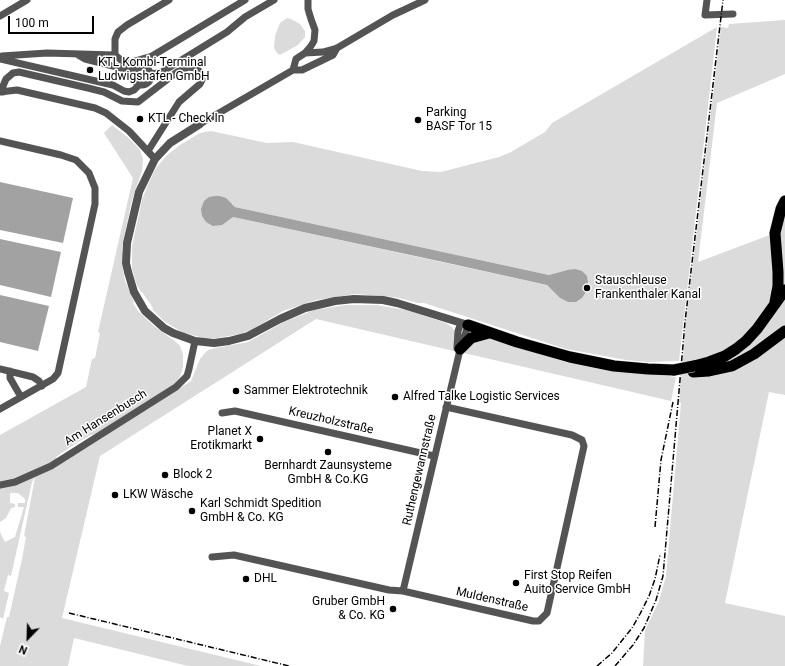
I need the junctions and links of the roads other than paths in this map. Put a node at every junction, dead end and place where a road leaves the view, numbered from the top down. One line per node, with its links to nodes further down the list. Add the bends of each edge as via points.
1 (28, 0): 9 (street)
2 (169, 0): 13 (street, via 118,32 114,41)
3 (245, 0): 14 (street)
4 (274, 0): 20 (street, via 162,72)
5 (308, 0): 11 (street, via 308,9 315,30 314,41)
6 (425, 0): 10 (street, via 393,15)
7 (707, 0): 8 (street, via 706,15)
8 (733, 14)
9 (0, 16)
10 (337, 48): 11 (street); 19 (street, via 333,55 302,70)
11 (305, 53): 19 (street, via 296,59)
12 (77, 55): 13 (street); 15 (street, via 47,53); 18 (street, via 85,60)
13 (115, 55): 16 (street)
14 (152, 56): 16 (street); 17 (street)
15 (0, 58): 21 (street, via 113,84 129,92)
16 (128, 63): 18 (street)
17 (147, 67): 18 (street); 20 (street)
18 (135, 69): 21 (street, via 133,77)
19 (293, 70): 23 (street)
20 (152, 74): 21 (street, via 149,83)
21 (140, 85)
22 (2, 92): 25 (street, via 18,90 95,108 134,135); 25 (street, via 6,79 19,72 104,92 122,101 138,102 183,69 192,67 199,70 202,76 200,84 179,102)
23 (200, 124): 26 (street, via 170,144)
24 (0, 141): 38 (street, via 76,160 89,173 95,188 96,204 61,365 53,379)
25 (148, 151): 26 (street)
26 (155, 159): 33 (street, via 139,192 126,248 128,272 134,292 144,308 164,328)
27 (785, 201): 29 (highway, via 775,233 778,286)
28 (785, 290): 29 (highway)
29 (774, 305): 36 (highway, via 757,329 736,349)
30 (464, 324): 32 (highway); 33 (street, via 397,303 354,299 305,308 236,340 214,343); 34 (street, Ruthengewannstraße)
31 (785, 331): 36 (highway, via 754,354 732,366 715,370)
32 (489, 333): 34 (highway, via 471,338); 36 (highway, bridge, via 551,352 607,364 648,370)
33 (195, 341): 44 (street, Am Hansenbusch, via 187,376 176,387 51,466 15,482)
34 (459, 351): 40 (street, Ruthengewannstraße)
35 (0, 369): 37 (street)
36 (693, 369)
37 (10, 371): 38 (street, via 33,377); 39 (street, via 10,378)
38 (42, 386): 39 (street)
39 (21, 397): 41 (street)
40 (446, 407): 43 (street, Ruthengewannstraße); 46 (street, Muldenstraße, via 572,435 582,440 584,446 547,613 539,621 533,621)
41 (0, 409)
42 (222, 413): 43 (street, Kreuzholzstraße, via 235,411)
43 (434, 456): 46 (street, Ruthengewannstraße)
44 (0, 485)
45 (212, 556): 46 (street, Muldenstraße, via 234,555)
46 (403, 591)

